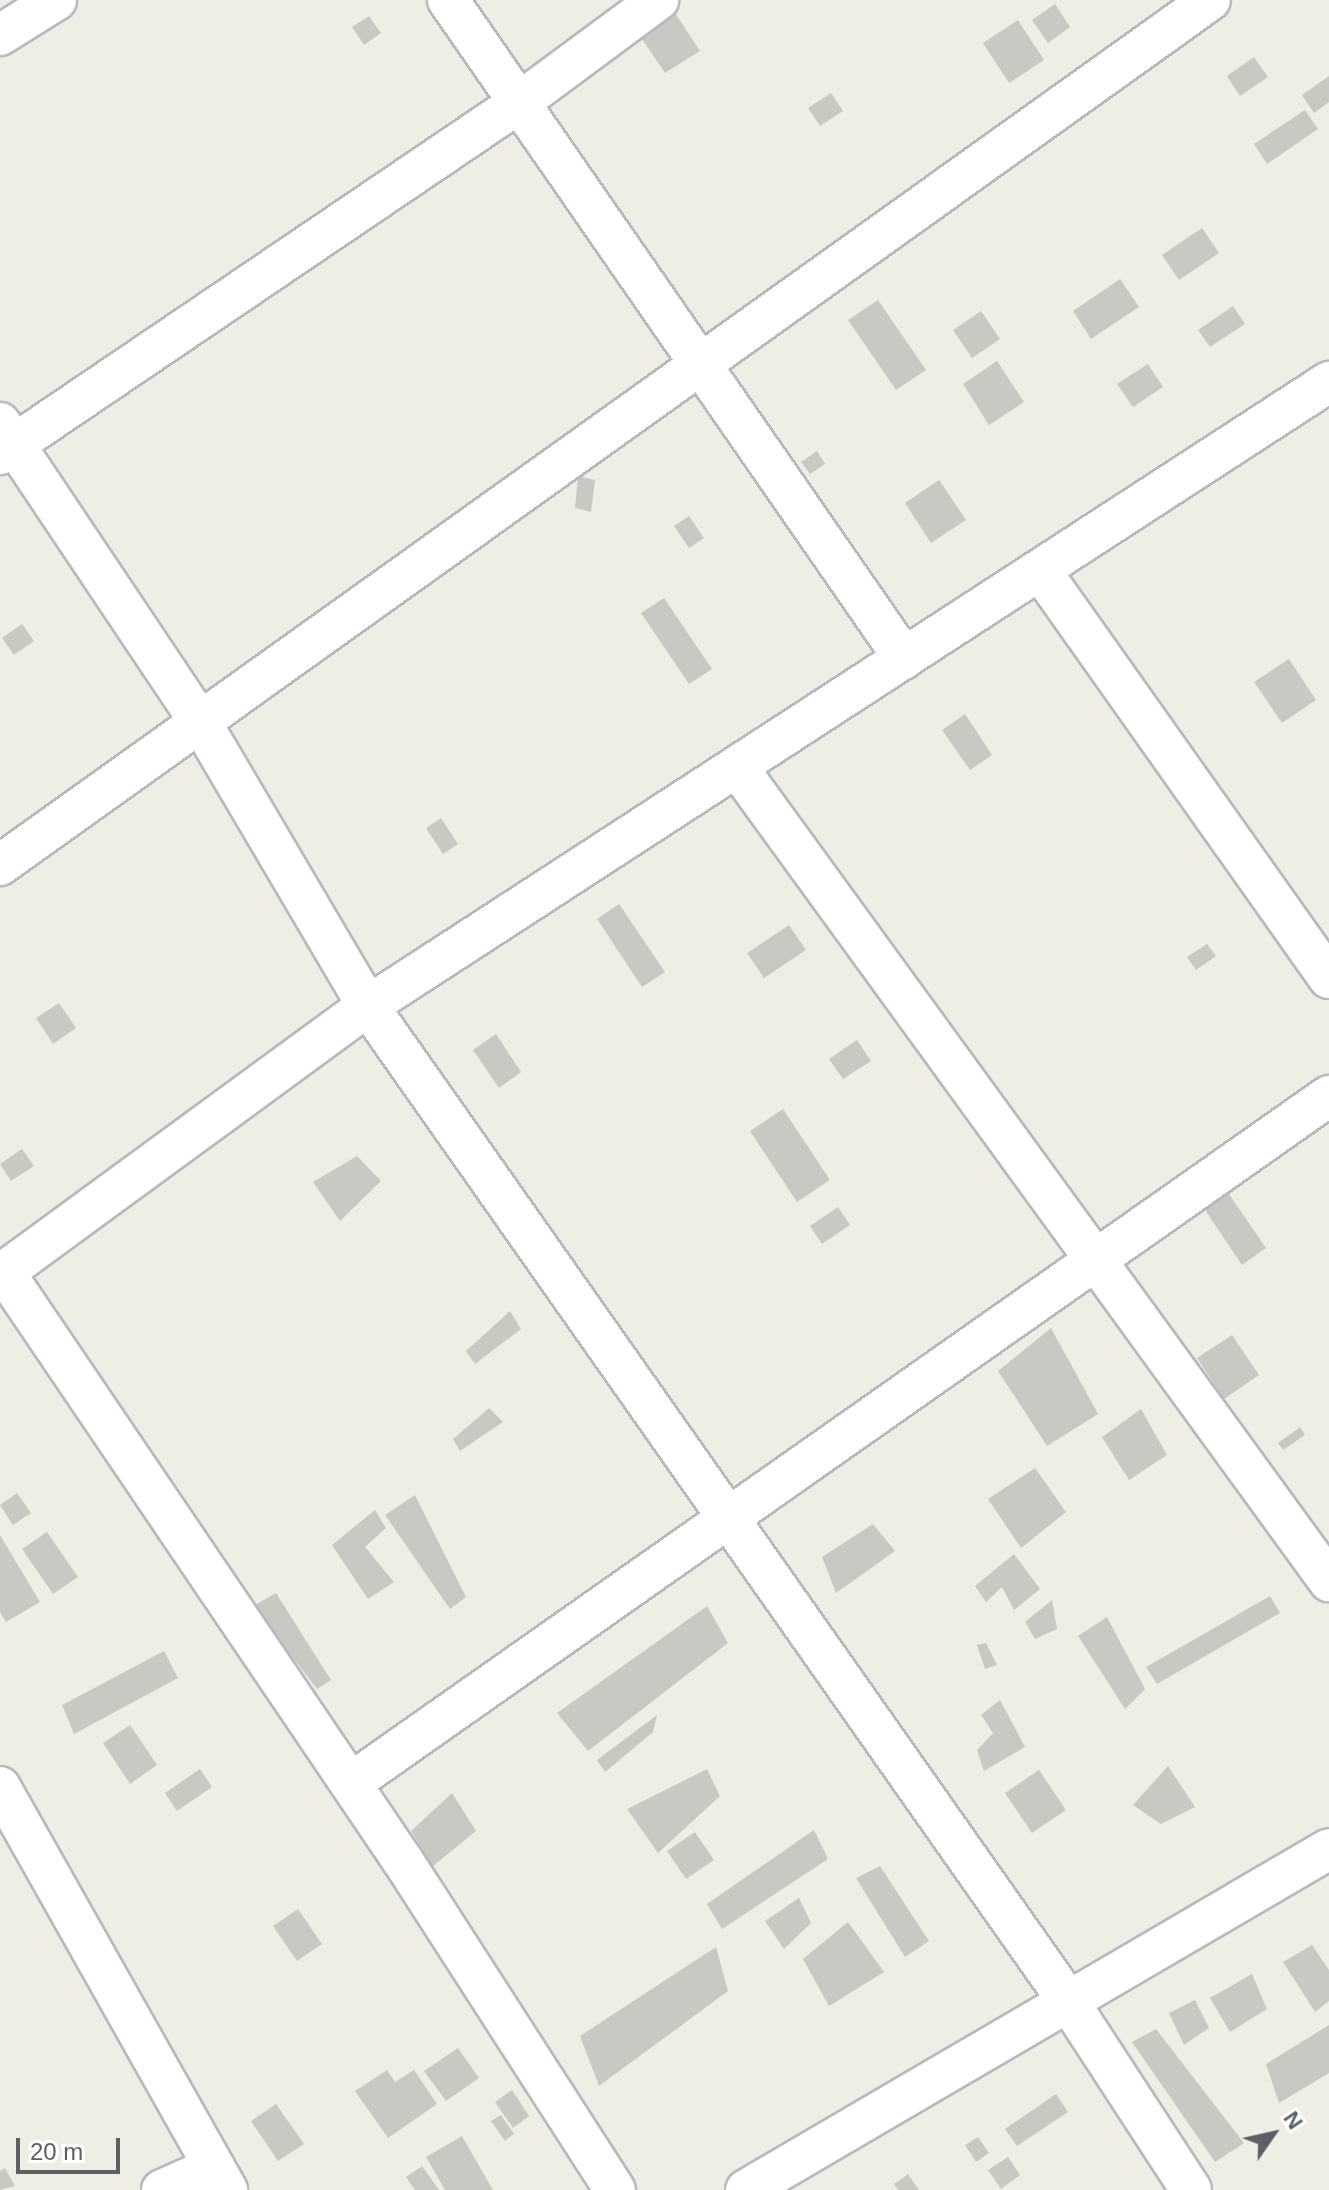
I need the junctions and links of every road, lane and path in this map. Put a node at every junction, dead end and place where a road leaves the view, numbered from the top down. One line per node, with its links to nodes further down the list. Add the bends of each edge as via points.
1 (56, 0): 5 (street)
2 (448, 0): 6 (street)
3 (658, 0): 6 (street)
4 (1210, 0): 7 (street)
5 (0, 35)
6 (520, 102): 7 (street); 9 (street)
7 (703, 367): 11 (street); 12 (street)
8 (1329, 382): 10 (street)
9 (6, 440): 12 (street)
10 (1040, 570): 11 (street); 15 (street)
11 (904, 658): 13 (street)
12 (201, 723): 14 (street); 16 (street)
13 (737, 767): 16 (street); 18 (street)
14 (0, 865)
15 (1329, 978)
16 (368, 1006): 19 (street); 20 (street)
17 (1329, 1096): 18 (street)
18 (1096, 1254): 20 (street); 21 (street)
19 (2, 1273): 22 (street)
20 (727, 1516): 22 (street); 26 (street)
21 (1329, 1581)
22 (351, 1783): 29 (street)
23 (0, 1787): 25 (street)
24 (1329, 1849): 26 (street)
25 (15, 1850): 27 (street)
26 (1068, 2001): 30 (street); 31 (street)
27 (220, 2179): 28 (street)
28 (162, 2190)
29 (615, 2190)
30 (746, 2190)
31 (1191, 2190)

